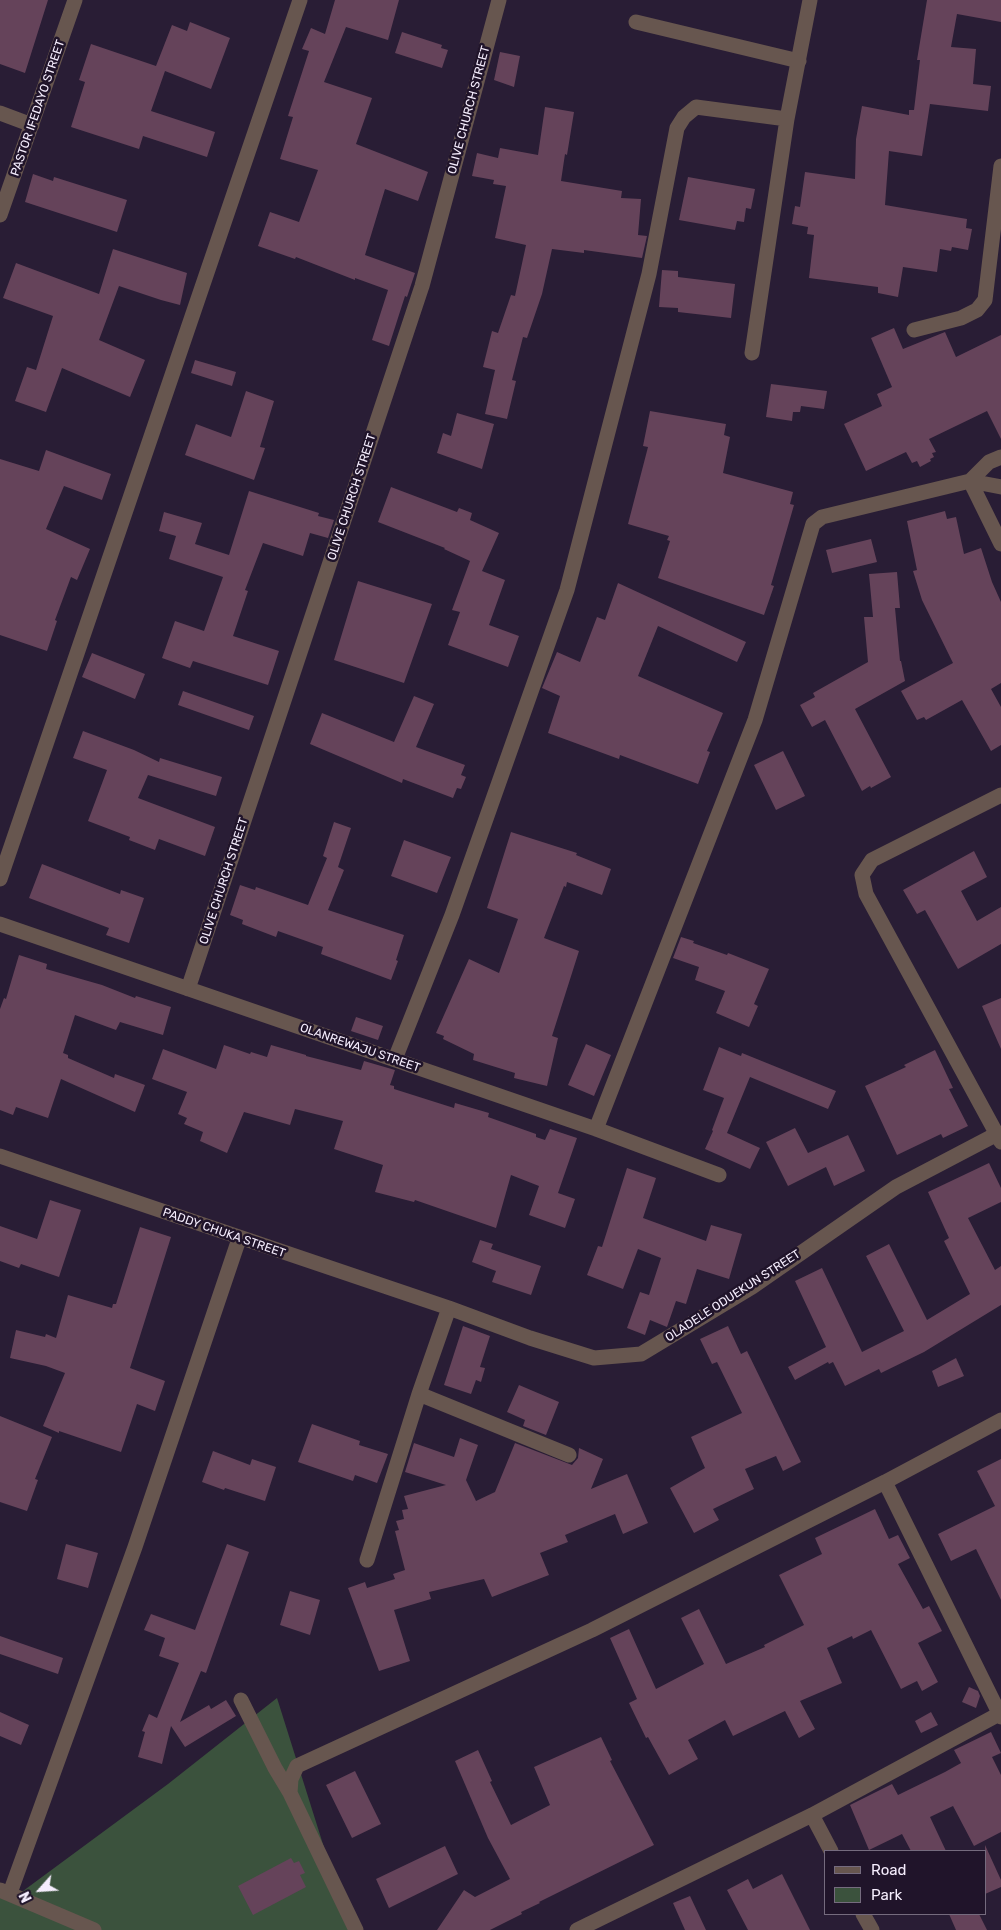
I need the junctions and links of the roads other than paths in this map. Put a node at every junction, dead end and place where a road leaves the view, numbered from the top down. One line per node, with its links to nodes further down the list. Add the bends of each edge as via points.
1 (76, 0): 9 (street, PASTOR IFEDAYO STREET)
2 (300, 0): 19 (street)
3 (499, 0): 21 (street, OLIVE CHURCH STREET, via 422,286)
4 (810, 0): 6 (street)
5 (636, 22): 6 (street)
6 (799, 61): 8 (street)
7 (0, 112): 9 (street)
8 (787, 119): 13 (street); 22 (street, via 696,107 684,116 677,128 649,274 567,590 452,915)
9 (32, 125): 11 (street, PASTOR IFEDAYO STREET)
10 (1001, 166): 12 (street, via 985,300 977,310 961,318)
11 (0, 216)
12 (914, 330)
13 (752, 353)
14 (1001, 456): 15 (street, via 989,462)
15 (970, 481): 16 (street); 17 (street); 23 (street, via 822,517 813,524 756,720)
16 (1001, 487)
17 (1001, 544)
18 (1001, 796): 24 (street, via 872,860 862,875 866,894)
19 (0, 879)
20 (0, 924): 21 (street, OLANREWAJU STREET)
21 (188, 989): 22 (street, OLANREWAJU STREET)
22 (395, 1059): 23 (street, OLANREWAJU STREET)
23 (596, 1129): 26 (street, OLANREWAJU STREET)
24 (999, 1138): 28 (street, OLADELE ODUEKUN STREET, via 896,1187 752,1287 641,1354 594,1358)
25 (0, 1156): 27 (street, PADDY CHUKA STREET)
26 (719, 1174)
27 (239, 1239): 28 (street, PADDY CHUKA STREET); 39 (street, via 138,1537)
28 (448, 1308): 29 (street)
29 (419, 1394): 31 (street); 33 (street)
30 (1001, 1420): 32 (street)
31 (568, 1456)
32 (885, 1482): 35 (street); 36 (street, via 592,1630 297,1766 291,1779)
33 (367, 1560)
34 (241, 1700): 36 (street)
35 (1000, 1716): 37 (street)
36 (290, 1793): 42 (street)
37 (812, 1815): 38 (street); 43 (street)
38 (830, 1850)
39 (5, 1892): 41 (street)
40 (864, 1915): 44 (street)
41 (94, 1930)
42 (356, 1930)
43 (577, 1930)
44 (872, 1930)

